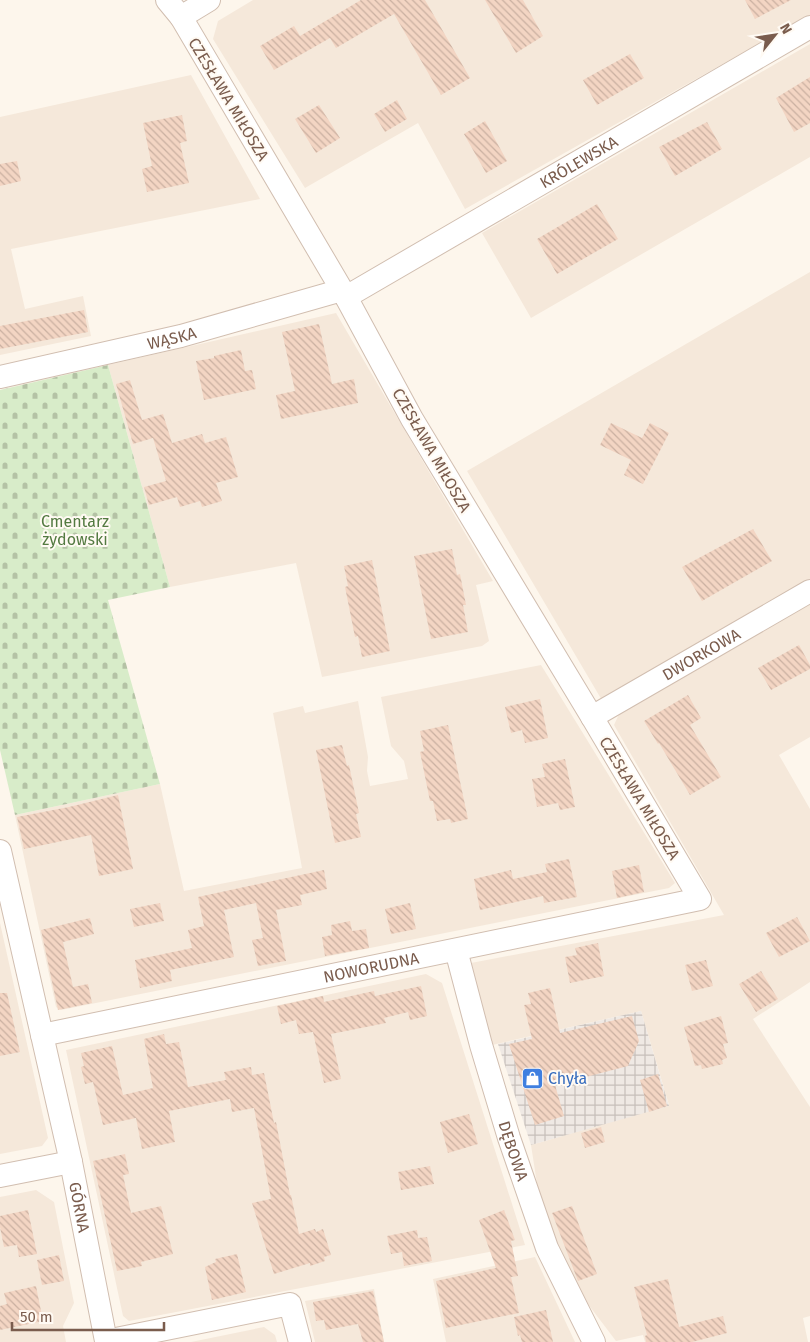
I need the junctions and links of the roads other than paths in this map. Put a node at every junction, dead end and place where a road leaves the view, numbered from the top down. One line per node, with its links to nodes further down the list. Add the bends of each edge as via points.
1 (209, 0): 2 (street)
2 (174, 8): 4 (street, CZESŁAWA MIŁOSZA)
3 (810, 27): 4 (street, KRÓLEWSKA)
4 (344, 294): 5 (street, WĄSKA, via 181,336); 7 (street, CZESŁAWA MIŁOSZA, via 412,419)
5 (0, 377)
6 (810, 591): 7 (street, DWORKOWA)
7 (592, 717): 9 (street, CZESŁAWA MIŁOSZA)
8 (0, 851): 11 (street, GÓRNA)
9 (700, 899): 10 (street, NOWORUDNA)
10 (456, 950): 11 (street, NOWORUDNA); 16 (street, DĘBOWA, via 509,1138 547,1248)
11 (42, 1035): 12 (street, GÓRNA)
12 (71, 1162): 13 (street); 14 (street, GÓRNA)
13 (0, 1176)
14 (105, 1341): 15 (street, GÓRNA, via 290,1304)
15 (300, 1342)
16 (594, 1342)

